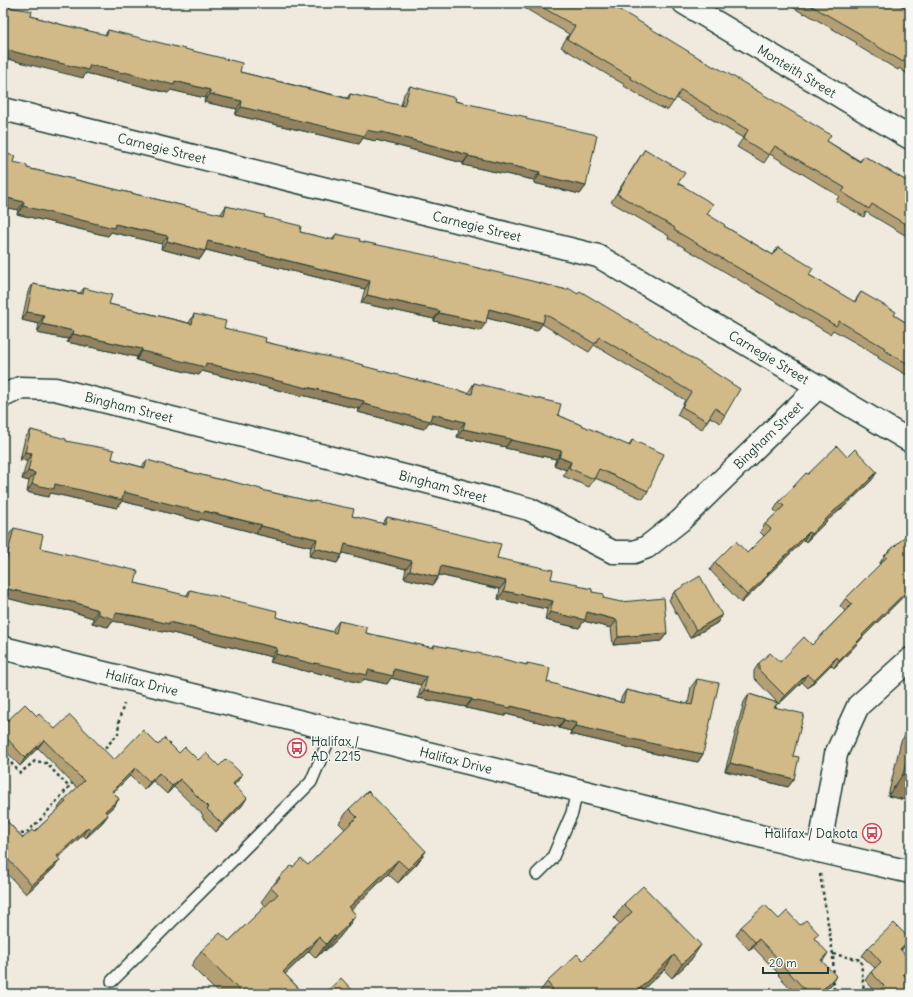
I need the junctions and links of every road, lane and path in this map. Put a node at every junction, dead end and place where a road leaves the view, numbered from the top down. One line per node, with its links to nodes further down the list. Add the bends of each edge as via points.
1 (684, 3): 3 (street, Monteith Street)
2 (3, 109): 4 (street, Carnegie Street, via 598,256)
3 (910, 138)
4 (818, 386): 5 (street, Bingham Street, via 680,521 647,547 634,552 613,552 529,509 55,389 20,388); 6 (street, Carnegie Street)
5 (3, 396)
6 (910, 441)
7 (3, 648): 10 (street, Halifax Drive)
8 (910, 659): 19 (street, via 858,706 836,754)
9 (124, 704): 12 (path, via 118,734)
10 (333, 730): 15 (street, Halifax Drive); 24 (lane, via 311,782)
11 (3, 754): 14 (path, via 20,773 35,761 46,763)
12 (96, 757)
13 (76, 778): 14 (path)
14 (69, 787): 17 (path)
15 (577, 790): 19 (street, Halifax Drive); 22 (lane, via 572,813 552,859)
16 (11, 829): 17 (path, via 15,833)
17 (25, 834): 18 (path)
18 (30, 838)
19 (819, 851): 20 (street, Halifax Drive)
20 (910, 872)
21 (820, 873): 23 (path)
22 (537, 874)
23 (833, 954): 25 (path, via 834,989); 26 (path, via 861,960)
24 (112, 981)
25 (828, 994)
26 (864, 994)

